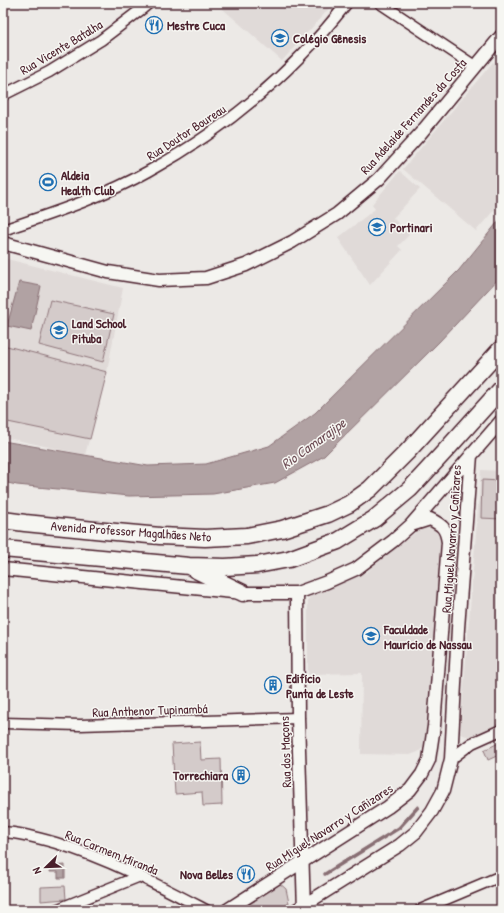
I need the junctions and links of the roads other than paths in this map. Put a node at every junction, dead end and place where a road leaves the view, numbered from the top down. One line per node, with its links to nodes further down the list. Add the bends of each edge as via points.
1 (149, 3): 6 (street, Rua Vicente Batalha, via 101,40 49,72)
2 (347, 3): 7 (street, Rua Doutor Boureau, via 326,30 285,72 243,110 202,140 149,172 96,196)
3 (380, 3): 5 (street)
4 (501, 36): 5 (street, Rua Adelaide Fernandes da Costa)
5 (476, 67): 8 (street, Rua Adelaide Fernandes da Costa, via 379,179 337,214 292,242 246,265 206,278 159,280 108,272)
6 (3, 95)
7 (3, 230)
8 (3, 243)
9 (501, 349): 13 (main road, Avenida Professor Magalhães Neto, via 370,489 349,504 328,514 275,531 247,536 205,538 160,536)
10 (501, 389): 16 (main road, via 410,489 374,519 338,541 289,559 257,565)
11 (501, 421): 12 (street)
12 (471, 455): 14 (street); 23 (street, Rua Miguel Navarro y Cañizares)
13 (3, 520)
14 (411, 525): 19 (street, via 356,569); 25 (street, Rua Miguel Navarro y Cañizares, via 430,519 440,524 447,533 448,542 434,726 428,760 422,774 410,790 388,807)
15 (3, 549): 16 (main road)
16 (189, 566): 18 (main road)
17 (3, 569): 18 (street)
18 (243, 593): 19 (street)
19 (297, 593): 20 (street, Rua dos Maçons)
20 (298, 718): 21 (street, Rua Anthenor Tupinambá, via 80,725); 25 (street, Rua dos Maçons)
21 (3, 723)
22 (501, 730): 23 (street, via 472,743)
23 (451, 759): 28 (street, Rua Miguel Navarro y Cañizares, via 443,791 416,832 400,846)
24 (3, 832): 26 (street, Rua Carmem Miranda, via 42,839 77,850)
25 (302, 861): 28 (street, Rua dos Maçons); 31 (street, Rua Miguel Navarro y Cañizares)
26 (140, 876): 29 (street); 30 (street, Rua Carmem Miranda)
27 (501, 876): 32 (street)
28 (302, 908)
29 (56, 910)
30 (206, 910)
31 (227, 910)
32 (420, 910)

